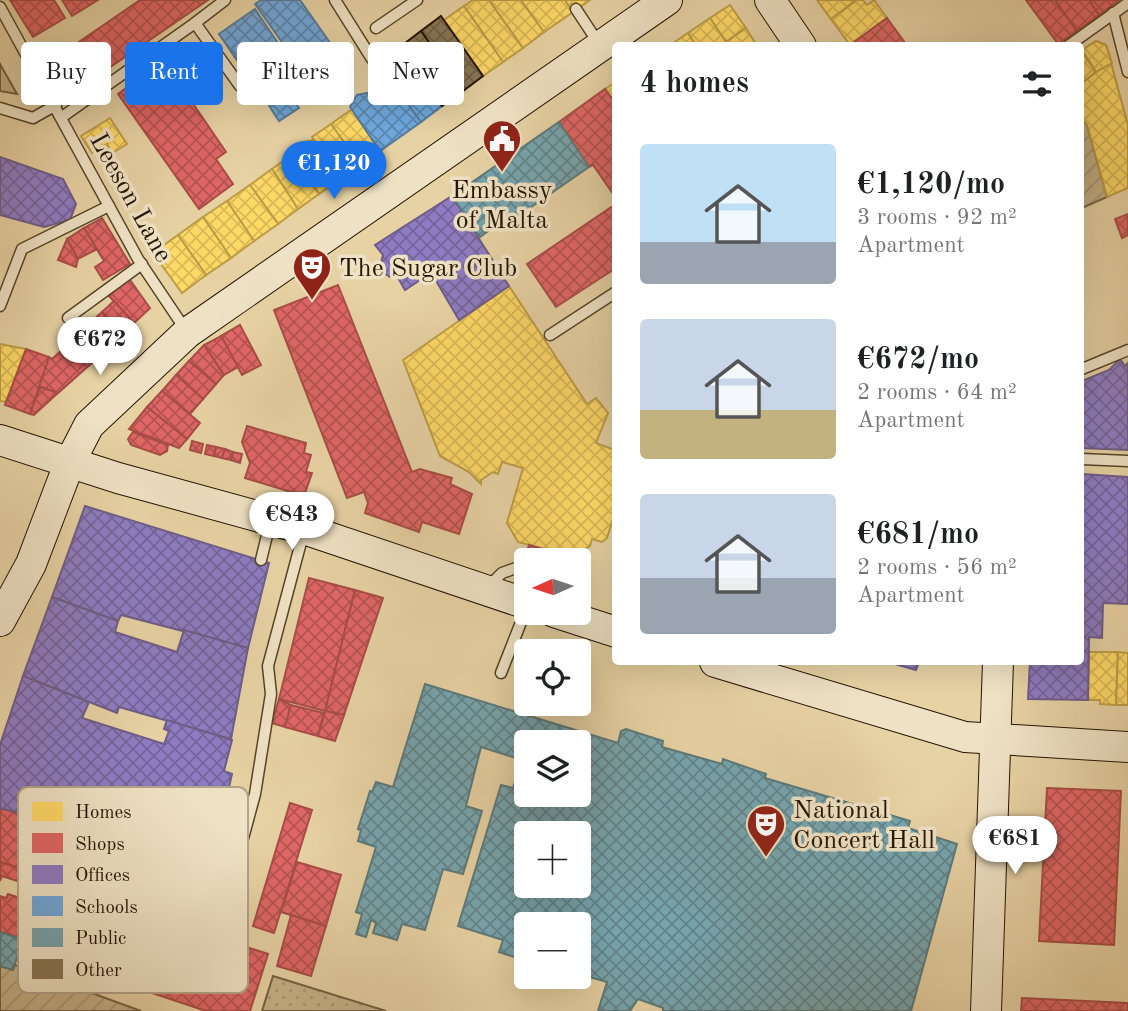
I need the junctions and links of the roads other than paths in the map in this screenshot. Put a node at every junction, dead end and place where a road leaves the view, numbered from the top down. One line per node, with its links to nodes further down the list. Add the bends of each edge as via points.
1 (225, 0): 10 (lane)
2 (335, 0): 16 (lane)
3 (417, 0): 11 (lane)
4 (667, 0): 15 (main road)
5 (770, 0): 12 (main road)
6 (1128, 3): 9 (lane)
7 (0, 7): 14 (lane, Leeson Lane)
8 (576, 9): 15 (lane)
9 (1113, 13): 13 (lane); 17 (lane)
10 (195, 23): 18 (lane); 21 (lane)
11 (376, 28)
12 (799, 42)
13 (1073, 42)
14 (21, 44)
15 (601, 46): 27 (main road)
16 (368, 53)
17 (1128, 72)
18 (237, 82)
19 (56, 105): 20 (lane, via 33,118); 21 (lane, Leeson Lane)
20 (0, 108)
21 (62, 117): 22 (lane, Leeson Lane)
22 (110, 206): 23 (lane, Leeson Lane); 25 (lane, via 22,249)
23 (142, 264): 26 (lane); 27 (lane, Leeson Lane)
24 (612, 295): 28 (lane)
25 (0, 306)
26 (68, 318)
27 (187, 333): 34 (main road, via 97,414)
28 (550, 335)
29 (1128, 350): 30 (lane)
30 (1084, 368)
31 (0, 440): 34 (main road)
32 (1084, 459): 33 (lane)
33 (1128, 461)
34 (69, 464): 35 (main road); 41 (main road, via 31,564)
35 (271, 520): 36 (main road); 37 (lane)
36 (304, 529): 39 (main road); 48 (lane, via 268,666 271,694)
37 (261, 560)
38 (514, 569): 39 (lane, via 502,573)
39 (485, 590): 40 (main road)
40 (514, 601)
41 (0, 621)
42 (520, 625): 45 (lane)
43 (725, 665): 46 (main road, via 965,737)
44 (998, 665): 46 (main road)
45 (501, 673)
46 (994, 740): 47 (main road); 49 (main road)
47 (1128, 747)
48 (248, 820)
49 (986, 1011)

